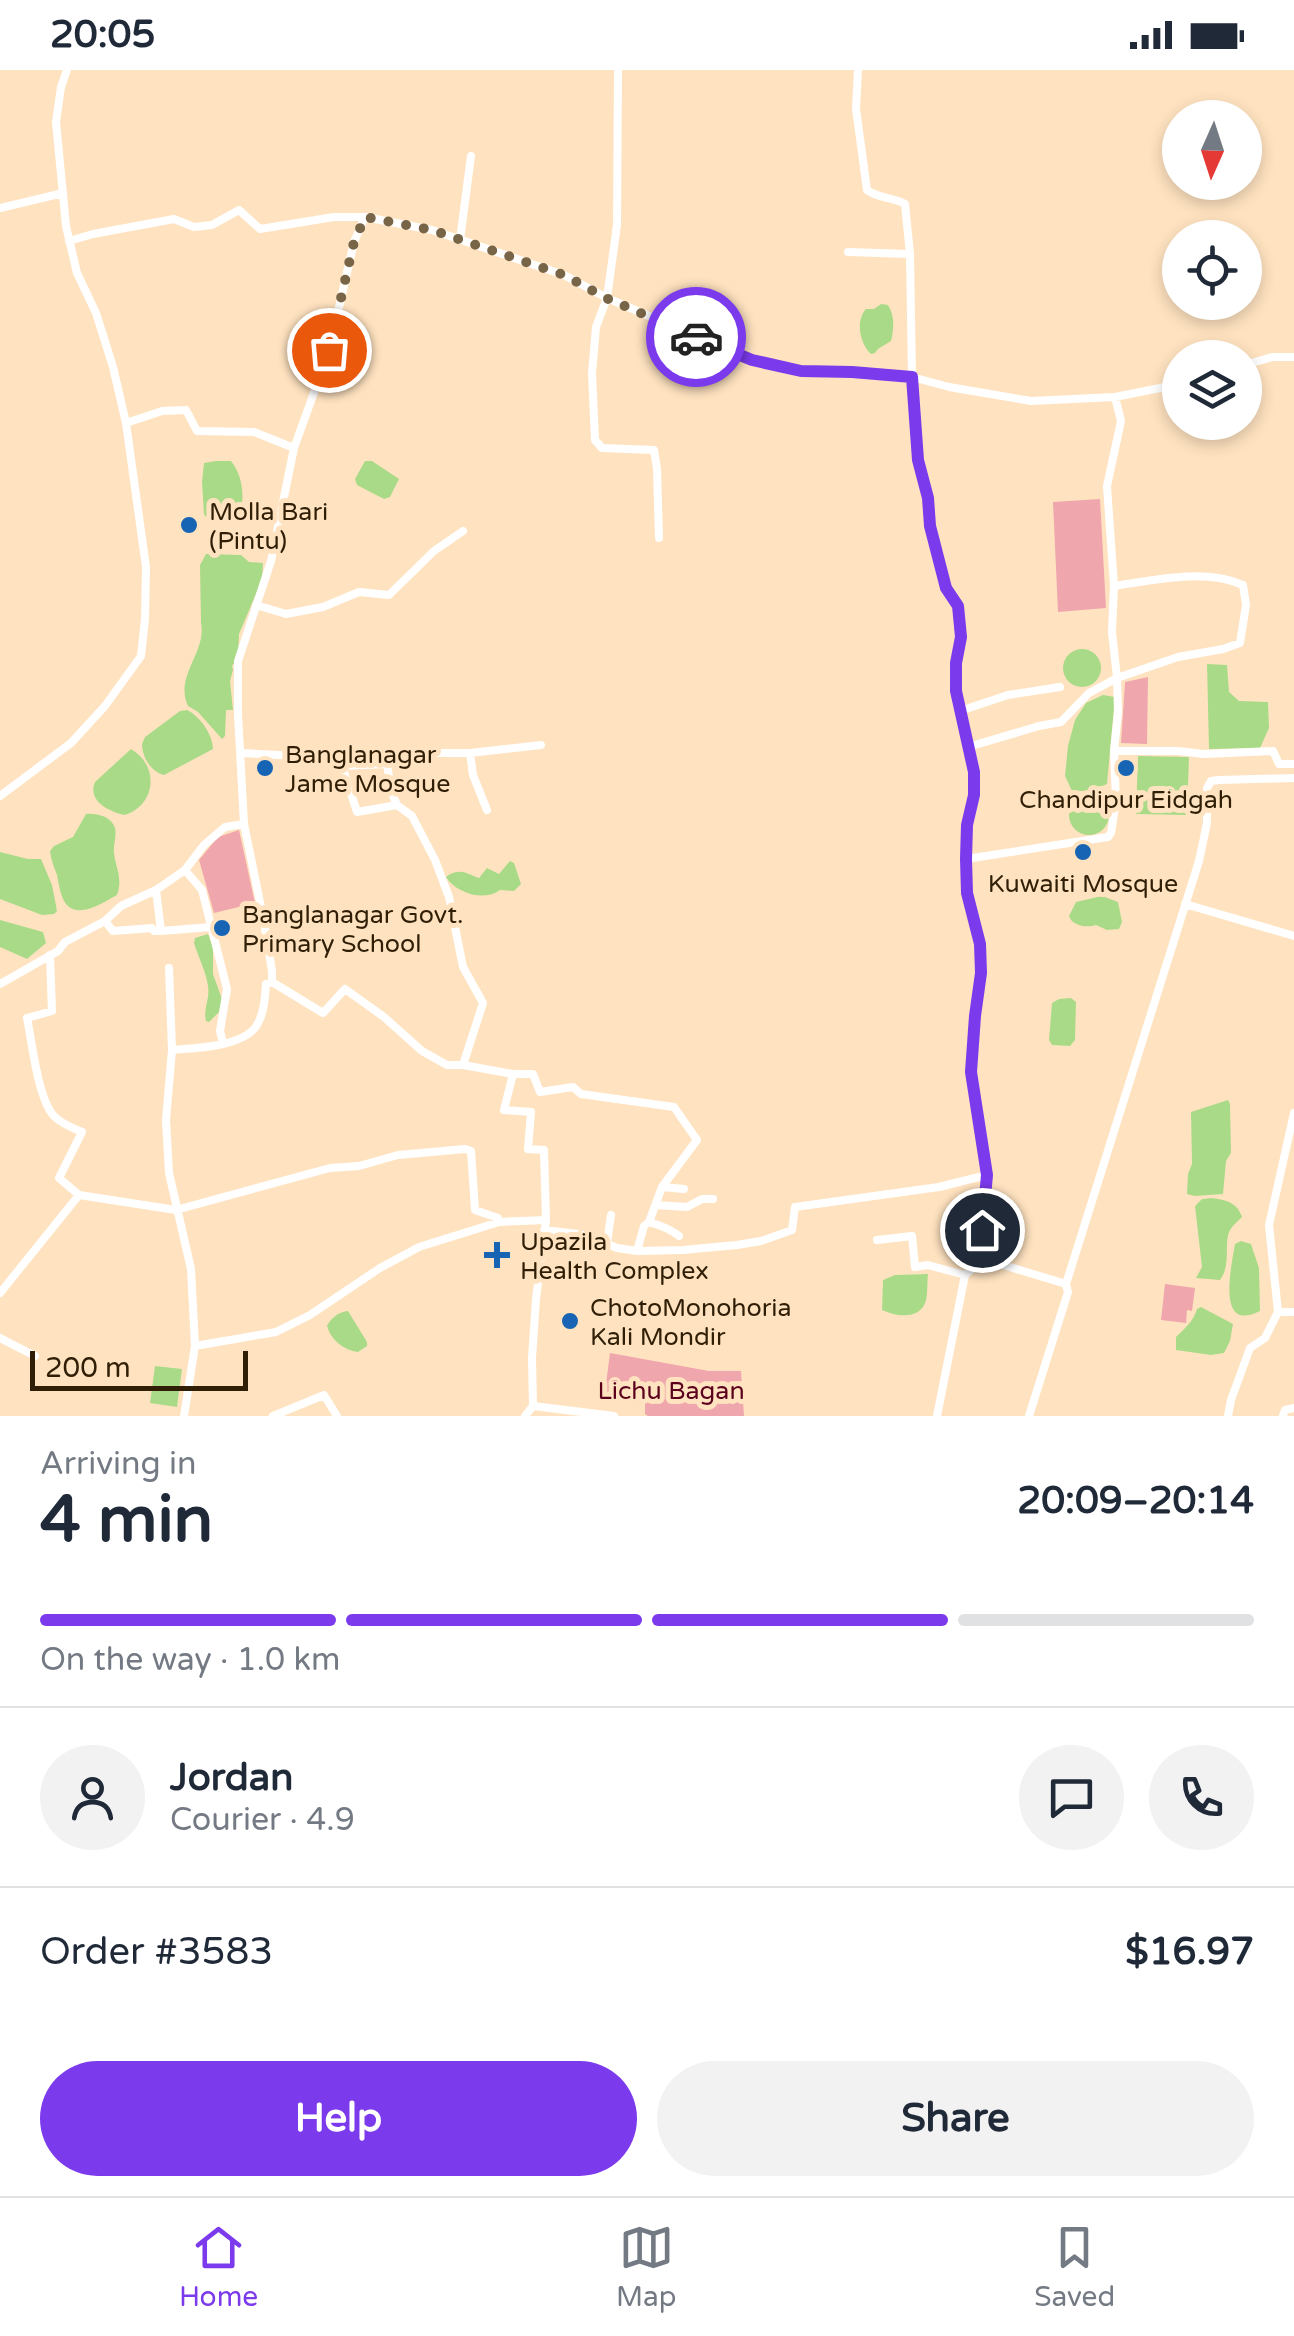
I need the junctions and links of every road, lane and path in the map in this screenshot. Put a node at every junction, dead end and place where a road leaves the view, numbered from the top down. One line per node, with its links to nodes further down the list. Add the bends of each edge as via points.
1 (67, 70): 5 (street, via 56,122)
2 (618, 70): 12 (street, via 617,225)
3 (858, 70): 11 (street, via 856,109 868,190 906,204)
4 (471, 156): 8 (street)
5 (63, 193): 6 (street); 9 (street)
6 (0, 208)
7 (365, 217): 8 (street); 9 (street, via 260,229 239,210 212,225 174,219); 19 (street)
8 (460, 240): 12 (street, via 564,275)
9 (69, 241): 18 (street)
10 (848, 252): 11 (street)
11 (910, 254): 15 (street)
12 (606, 298): 15 (street, via 752,360 801,371); 21 (street, via 596,327 595,440 602,448 654,450)
13 (1294, 356): 14 (street)
14 (1262, 360)
15 (912, 377): 17 (street, via 1031,401); 26 (street, via 930,526 946,588 958,606)
16 (1162, 388): 17 (street)
17 (1115, 397): 22 (street, via 1120,421 1106,486)
18 (126, 423): 19 (street, via 186,410 198,431 254,432); 36 (street, via 146,567 140,656 71,744)
19 (294, 448): 23 (street)
20 (462, 531): 23 (street, via 388,595 358,592 286,614)
21 (659, 538)
22 (1114, 586): 24 (street); 24 (street, via 1226,578 1244,586 1246,605 1240,643)
23 (256, 605): 30 (street, via 238,661)
24 (1117, 678): 28 (street, via 1061,722); 29 (street)
25 (1060, 687): 26 (street)
26 (960, 711): 28 (street)
27 (541, 745): 31 (street)
28 (968, 747): 40 (street, via 974,795)
29 (1114, 751): 33 (street, via 1272,751 1279,764); 40 (street, via 1116,800 1108,837)
30 (241, 753): 34 (street, via 317,757); 39 (street)
31 (470, 753): 32 (street); 38 (street)
32 (387, 764): 34 (street); 37 (street)
33 (1294, 764)
34 (342, 766): 37 (street, via 357,812)
35 (1294, 778): 43 (street, via 1211,781)
36 (0, 796)
37 (397, 806): 54 (street, via 412,816 435,860 463,967 483,1003)
38 (487, 810)
39 (244, 824): 41 (street, via 224,827); 50 (street)
40 (966, 859): 57 (street, via 981,973 971,1072)
41 (185, 870): 42 (street); 45 (street, via 202,890)
42 (156, 890): 44 (street); 46 (street)
43 (1186, 904): 47 (street); 75 (street)
44 (105, 921): 46 (street, via 113,931); 48 (street)
45 (212, 927): 46 (street); 52 (street, via 227,989)
46 (161, 932)
47 (1294, 936)
48 (50, 955): 51 (street); 60 (street, via 52,1011 27,1018 49,1110 82,1132 59,1178)
49 (169, 968): 53 (street)
50 (272, 982): 52 (street, via 249,1036); 54 (street, via 323,1013 345,990 422,1051)
51 (0, 984)
52 (223, 1043): 53 (street)
53 (172, 1050): 63 (street, via 166,1120)
54 (464, 1065): 55 (street)
55 (513, 1074): 58 (street, via 533,1074 540,1092 574,1087 582,1094 674,1106 697,1140); 65 (street, via 504,1110 531,1112 528,1149 544,1150)
56 (1294, 1118): 77 (street, via 1269,1225)
57 (987, 1175): 72 (street, via 795,1207 792,1230 762,1241); 73 (street)
58 (662, 1187): 59 (street); 62 (street)
59 (684, 1188)
60 (78, 1195): 63 (street); 76 (street)
61 (714, 1200): 62 (street)
62 (656, 1206): 67 (street)
63 (176, 1210): 66 (street, via 330,1168 471,1150 474,1210); 80 (street, via 191,1269)
64 (612, 1215): 71 (street)
65 (546, 1220): 66 (street); 68 (street)
66 (499, 1222): 80 (street, via 419,1247 276,1332)
67 (649, 1222): 69 (street); 72 (street)
68 (544, 1230): 71 (street); 82 (street)
69 (678, 1236)
70 (877, 1240): 74 (street, via 912,1236 914,1267)
71 (607, 1244): 72 (street)
72 (637, 1251)
73 (980, 1258): 74 (street); 75 (street)
74 (965, 1276): 89 (street)
75 (1066, 1284): 90 (street)
76 (0, 1293)
77 (1278, 1312): 78 (street); 91 (street, via 1265,1338 1250,1348)
78 (1294, 1312)
79 (0, 1338): 81 (street)
80 (195, 1346): 84 (street)
81 (35, 1356)
82 (533, 1406): 87 (street); 88 (street)
83 (1294, 1408): 92 (street)
84 (184, 1416)
85 (273, 1416): 86 (street, via 324,1395)
86 (337, 1416)
87 (525, 1416)
88 (614, 1416)
89 (937, 1416)
90 (1029, 1416)
91 (1228, 1416)
92 (1283, 1416)

